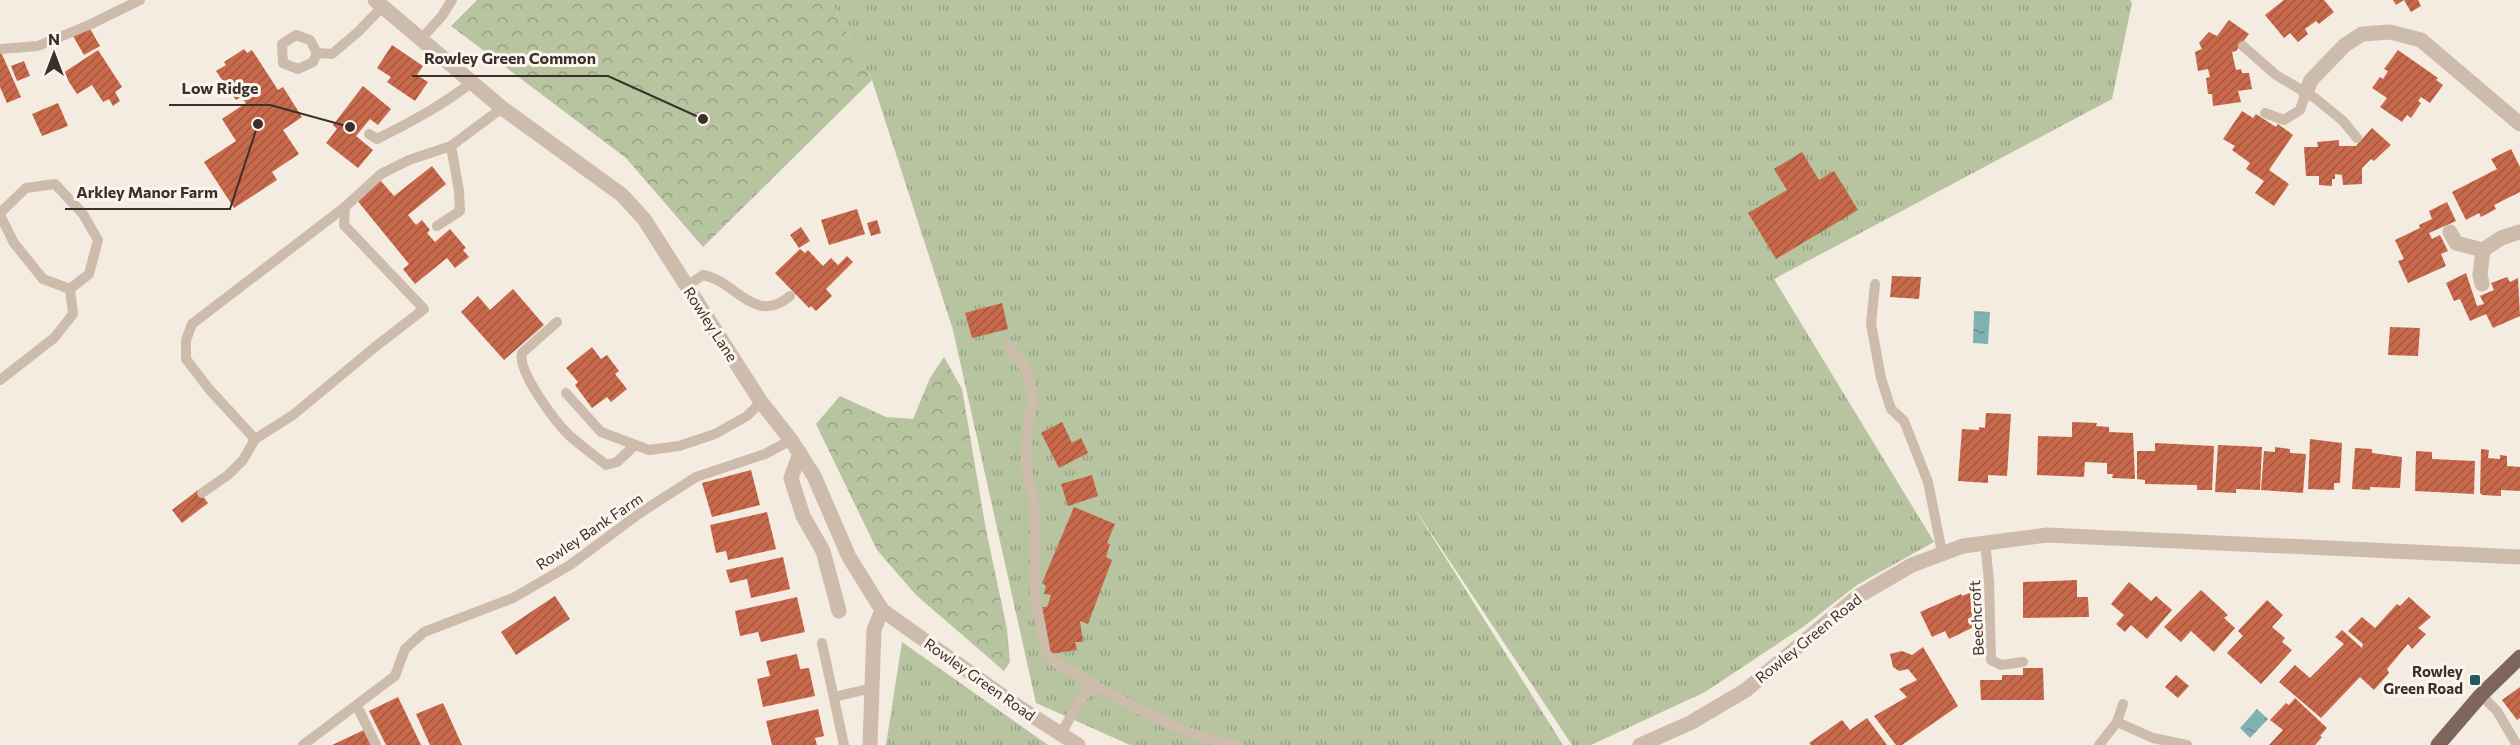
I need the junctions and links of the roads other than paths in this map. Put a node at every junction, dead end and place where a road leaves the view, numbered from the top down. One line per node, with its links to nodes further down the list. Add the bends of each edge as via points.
1 (140, 0): 6 (lane, via 38,46)
2 (452, 0): 4 (lane)
3 (379, 3): 4 (street, Rowley Lane); 7 (lane, via 358,32 332,54)
4 (422, 39): 8 (street, Rowley Lane)
5 (2243, 46): 9 (lane, via 2276,75)
6 (0, 49)
7 (317, 53)
8 (472, 82): 10 (street, Rowley Lane); 13 (lane, via 406,125 377,139)
9 (2306, 93): 11 (lane, via 2300,110 2284,120); 12 (street, via 2312,80 2345,45 2362,34 2390,32 2421,40); 14 (lane, via 2343,121)
10 (502, 108): 15 (lane); 24 (street, Rowley Lane, via 622,195 644,219)
11 (2265, 112)
12 (2520, 123)
13 (369, 134)
14 (2357, 138)
15 (451, 146): 16 (lane, via 381,174); 18 (lane, via 460,211)
16 (345, 207): 32 (lane, via 192,324 186,340 186,359); 32 (lane, via 344,225 424,309 293,416)
17 (0, 214): 25 (lane, via 14,243 43,279); 25 (lane, via 26,188 55,184 83,214 98,240 89,274)
18 (437, 226)
19 (2450, 232): 21 (street, via 2456,243)
20 (2520, 232): 21 (street)
21 (2483, 250): 23 (street)
22 (1875, 284): 37 (lane, via 1871,324 1881,378 1891,409 1904,421 1928,482)
23 (2482, 284)
24 (687, 286): 26 (lane, via 703,275 715,277 765,308 780,305); 31 (street, Rowley Lane)
25 (70, 289): 29 (lane, via 73,314 54,338)
26 (790, 296)
27 (557, 321): 33 (lane, via 522,353 521,363 533,388 568,434 606,465 617,462)
28 (1008, 345): 44 (lane, via 1028,373 1033,401 1026,463 1035,509 1035,596 1043,644 1046,654 1056,663)
29 (0, 380)
30 (566, 393): 33 (lane, via 601,432)
31 (761, 402): 33 (lane, via 747,416 715,434 679,446 650,450); 34 (street, Rowley Lane)
32 (255, 439): 35 (lane, via 243,460)
33 (634, 445)
34 (795, 446): 39 (street, Rowley Lane, via 814,476 849,557); 40 (street, via 791,478 803,516 823,551); 49 (lane, Rowley Bank Farm, via 696,477 560,571 513,598 424,632 405,649 395,676)
35 (202, 493)
36 (1985, 542): 37 (street, Rowley Green Road); 38 (street, Rowley Green Road, via 2047,535); 43 (lane, Beechcroft, via 1991,660 2001,666)
37 (1942, 552): 58 (street, Rowley Green Road, via 1857,597 1746,690)
38 (2520, 557)
39 (882, 610): 45 (street, via 874,630); 51 (street, Rowley Green Road)
40 (839, 611)
41 (822, 643): 47 (lane)
42 (2520, 657): 46 (main road)
43 (2023, 662)
44 (1093, 683): 51 (lane); 57 (lane, via 1194,735)
45 (872, 688): 47 (lane); 55 (street)
46 (2481, 694): 61 (main road); 62 (lane, via 2497,711)
47 (834, 698): 54 (lane)
48 (2123, 704): 50 (lane)
49 (357, 706): 52 (lane, Rowley Bank Farm); 53 (lane)
50 (2117, 722): 59 (lane); 60 (lane, via 2154,738)
51 (1061, 734): 56 (street, Rowley Green Road)
52 (303, 745)
53 (376, 745)
54 (844, 745)
55 (870, 745)
56 (1078, 745)
57 (1236, 745)
58 (1640, 745)
59 (2099, 745)
60 (2187, 745)
61 (2438, 745)
62 (2517, 745)

